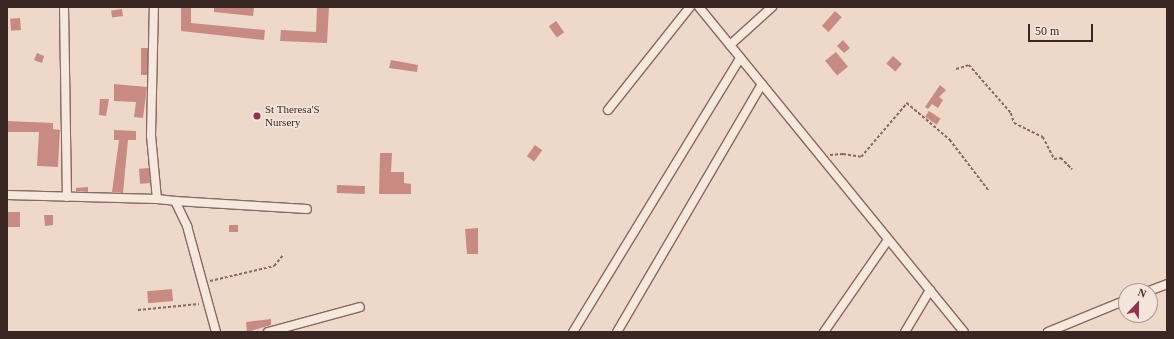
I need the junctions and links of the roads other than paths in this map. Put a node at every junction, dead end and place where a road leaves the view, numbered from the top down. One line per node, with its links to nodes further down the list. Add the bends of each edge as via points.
1 (64, 7): 11 (street)
2 (154, 7): 12 (street, via 151,135)
3 (690, 7): 9 (street)
4 (699, 7): 6 (street)
5 (772, 7): 6 (street)
6 (730, 45): 7 (street)
7 (740, 58): 8 (street); 21 (street)
8 (762, 84): 15 (street); 22 (street)
9 (608, 110)
10 (7, 195): 11 (street)
11 (67, 197): 12 (street)
12 (157, 200): 13 (street)
13 (175, 201): 14 (street); 19 (street, via 187,226)
14 (307, 209)
15 (888, 240): 16 (street); 23 (street)
16 (930, 290): 24 (street); 25 (street)
17 (1118, 303): 26 (street)
18 (360, 307): 20 (street)
19 (216, 332)
20 (268, 332)
21 (573, 332)
22 (617, 332)
23 (824, 332)
24 (905, 332)
25 (964, 332)
26 (1048, 332)

